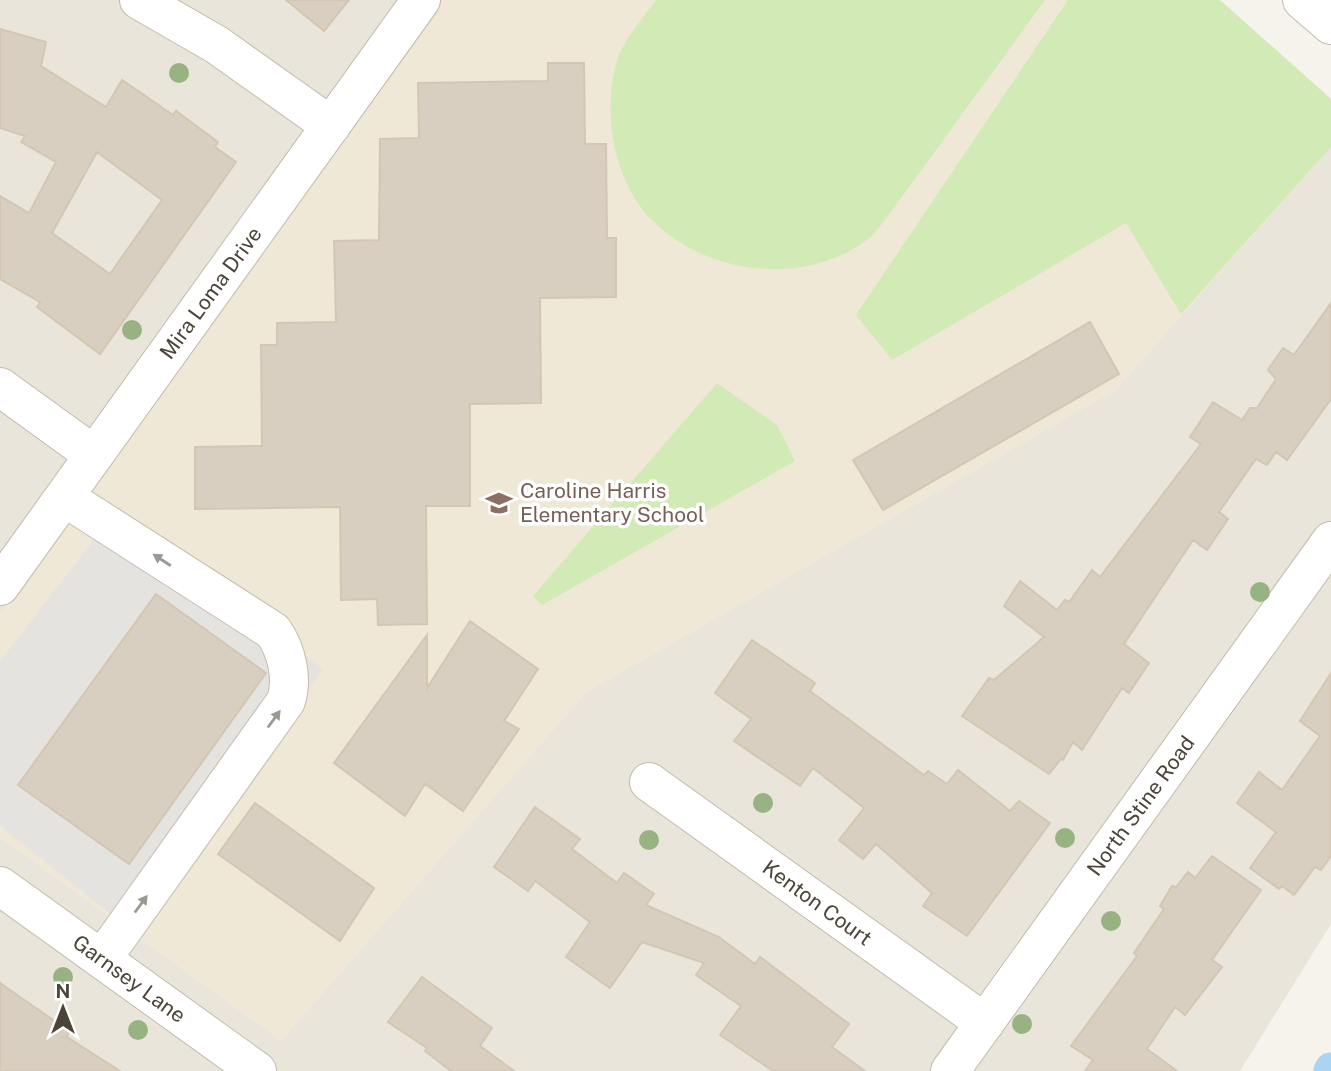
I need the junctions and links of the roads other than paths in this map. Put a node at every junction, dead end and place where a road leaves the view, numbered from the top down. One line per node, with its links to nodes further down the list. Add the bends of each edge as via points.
1 (139, 0): 5 (street, via 217,45)
2 (421, 0): 5 (street, Mira Loma Drive)
3 (1302, 0): 4 (street)
4 (1331, 25)
5 (331, 126): 7 (street, Mira Loma Drive)
6 (0, 387): 7 (street)
7 (94, 455): 8 (street, Mira Loma Drive)
8 (64, 497): 10 (street, Mira Loma Drive); 13 (street, one-way to 8, via 286,701 287,659 273,631)
9 (1331, 541): 14 (street, North Stine Road)
10 (0, 586)
11 (649, 782): 14 (street, Kenton Court)
12 (0, 886): 13 (street, Garnsey Lane)
13 (102, 959): 15 (street, Garnsey Lane)
14 (985, 1023): 16 (street, North Stine Road)
15 (257, 1071)
16 (950, 1071)

